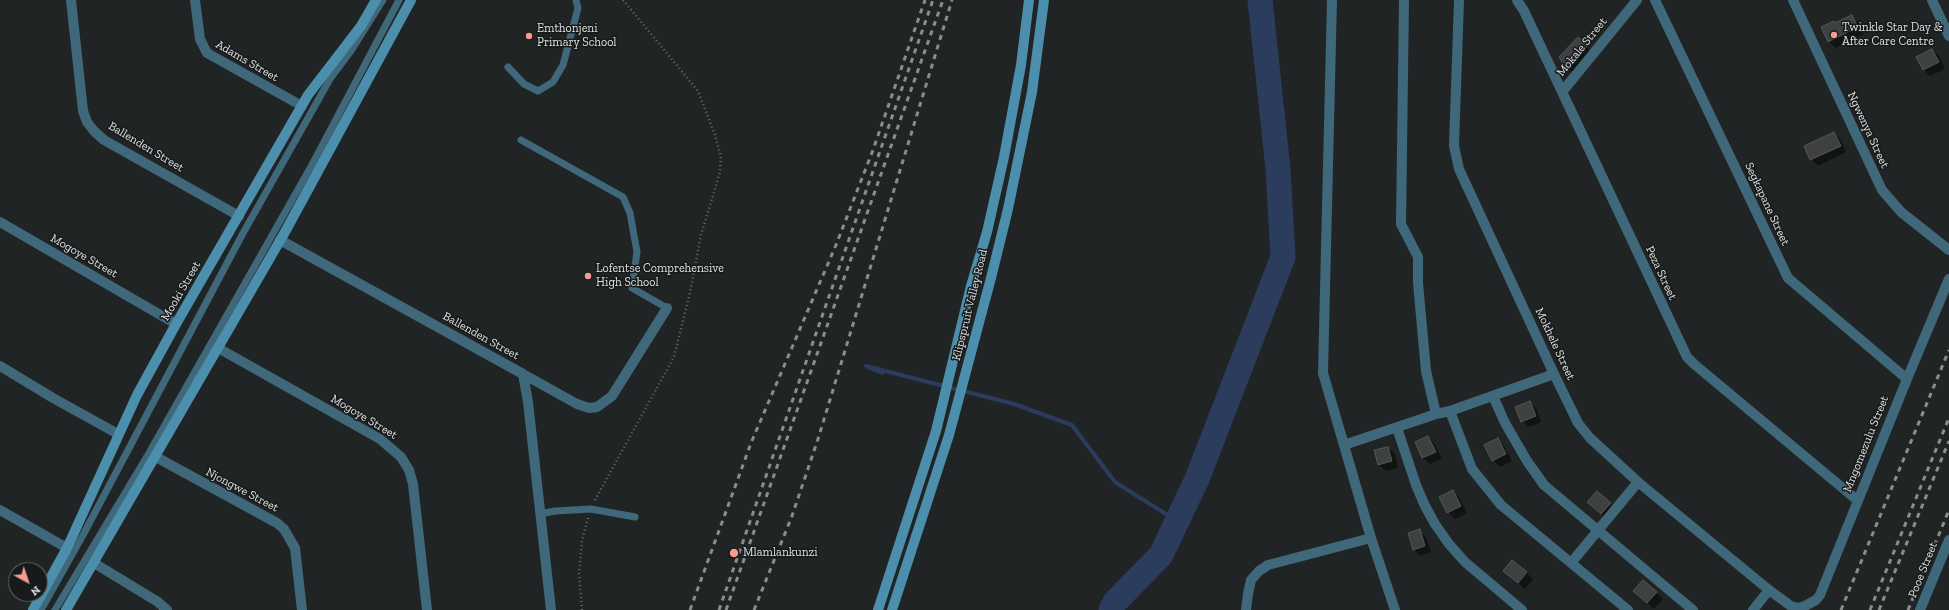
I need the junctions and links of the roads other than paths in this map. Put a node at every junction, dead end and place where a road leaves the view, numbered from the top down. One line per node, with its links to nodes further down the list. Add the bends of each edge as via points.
1 (71, 0): 23 (street, Ballenden Street, via 83,111 87,122 104,140)
2 (195, 0): 21 (street, Adams Street, via 200,39 207,54)
3 (376, 0): 21 (main road, Mooki Street, via 361,26)
4 (383, 0): 56 (lane, via 351,52 330,80 257,208)
5 (399, 0): 57 (lane, via 313,163 149,453)
6 (411, 0): 25 (main road)
7 (576, 0): 19 (lane, via 578,8 563,65 553,82 538,91 524,84)
8 (1029, 0): 63 (main road, Klipspruit Valley Road, via 1021,65 987,232 971,286 936,431)
9 (1044, 0): 64 (main road, Klipspruit Valley Road, via 1032,92 1008,209 949,435)
10 (1332, 0): 40 (street, via 1322,363)
11 (1404, 0): 37 (street, via 1401,224 1418,257 1426,371)
12 (1459, 0): 33 (street, Mokhele Street, via 1455,156 1476,209)
13 (1517, 0): 20 (street, Peza Street)
14 (1637, 0): 20 (street, Mokale Street)
15 (1655, 0): 34 (street, Segkapane Street, via 1788,278)
16 (1793, 0): 26 (street, Ngwenya Street, via 1882,190 1902,212)
17 (1932, 0): 18 (street)
18 (1949, 36)
19 (508, 67)
20 (1562, 92): 43 (street, Peza Street, via 1687,357)
21 (302, 106): 23 (main road, Mooki Street)
22 (521, 140): 28 (lane, via 623,197 630,213 638,252 632,288)
23 (239, 216): 29 (main road, Mooki Street)
24 (0, 222): 29 (street, Mogoye Street)
25 (280, 240): 30 (main road); 32 (street, Ballenden Street)
26 (1949, 250)
27 (1949, 279): 34 (street, Mngomezulu Street)
28 (668, 308): 32 (street, via 612,396 597,408 577,404)
29 (176, 324): 39 (main road, Mooki Street)
30 (218, 348): 41 (main road); 61 (street, Mogoye Street, via 380,439 401,457 409,470 413,484)
31 (0, 366): 39 (street)
32 (523, 374): 45 (street, Ballenden Street)
33 (1554, 374): 35 (street); 42 (street, Mokhele Street, via 1585,433)
34 (1906, 379): 43 (street, Mngomezulu Street)
35 (1493, 396): 36 (street); 47 (street, via 1505,423 1540,480 1551,493)
36 (1450, 411): 37 (street); 52 (street, via 1472,469 1482,484 1501,505)
37 (1436, 414): 38 (street)
38 (1397, 428): 40 (street); 67 (street, via 1425,506 1449,544)
39 (118, 434): 50 (main road, Mooki Street)
40 (1344, 444): 48 (street)
41 (156, 457): 51 (main road); 60 (street, Njongwe Street, via 277,523 284,530 294,548)
42 (1638, 482): 47 (street); 53 (street, Mokhele Street)
43 (1857, 500): 54 (street, Mngomezulu Street, via 1820,595 1811,603)
44 (0, 510): 50 (street)
45 (540, 514): 46 (lane, via 590,509); 62 (street, Ballenden Street)
46 (635, 517)
47 (1597, 531): 52 (street); 69 (street)
48 (1372, 538): 65 (street, via 1268,565 1251,580); 66 (street)
49 (1949, 540): 71 (street, Pooe Street)
50 (67, 548): 55 (main road, Mooki Street)
51 (94, 563): 58 (main road); 59 (street)
52 (1571, 563): 68 (street)
53 (1769, 590): 54 (street, Mokhele Street); 70 (street)
54 (1798, 608)
55 (33, 610)
56 (41, 610)
57 (55, 610)
58 (66, 610)
59 (167, 610)
60 (302, 610)
61 (427, 610)
62 (551, 610)
63 (878, 610)
64 (892, 610)
65 (1246, 610)
66 (1395, 610)
67 (1522, 610)
68 (1628, 610)
69 (1693, 610)
70 (1753, 610)
71 (1920, 610)

